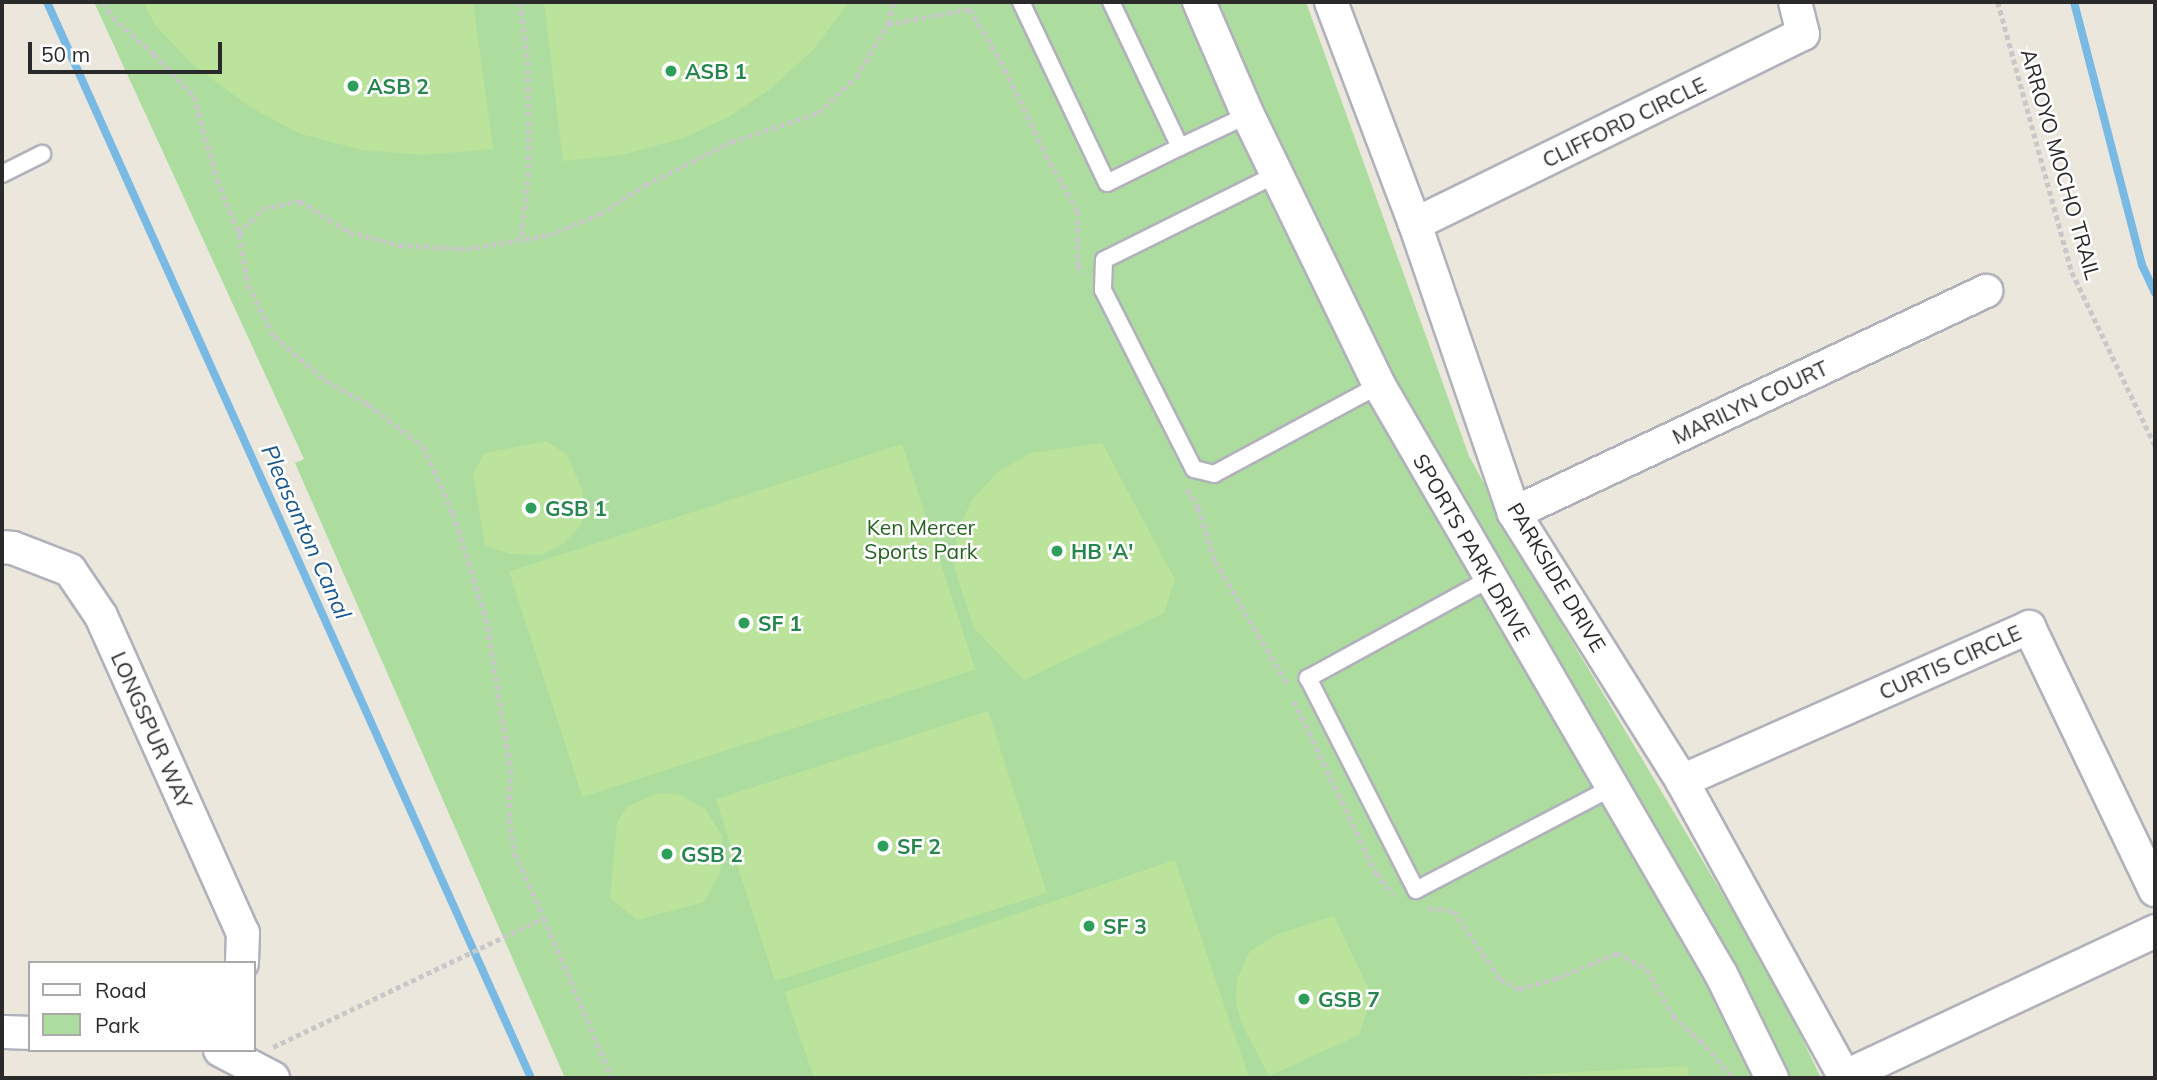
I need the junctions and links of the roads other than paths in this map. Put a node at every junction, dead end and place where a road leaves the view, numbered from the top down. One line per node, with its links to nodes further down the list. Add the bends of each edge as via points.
1 (1021, 2): 7 (lane, via 1107,183)
2 (1111, 2): 7 (lane)
3 (1199, 2): 6 (street, SPORTS PARK DRIVE)
4 (1331, 2): 11 (street, PARKSIDE DRIVE)
5 (1795, 2): 11 (street, CLIFFORD CIRCLE, via 1803,34)
6 (1248, 115): 7 (lane); 10 (street, SPORTS PARK DRIVE)
7 (1180, 147)
8 (42, 154): 9 (lane)
9 (2, 174)
10 (1277, 174): 13 (street, SPORTS PARK DRIVE); 13 (lane, via 1104,260 1103,290 1194,468 1214,474)
11 (1415, 224): 14 (street, PARKSIDE DRIVE)
12 (1986, 290): 14 (street, MARILYN COURT)
13 (1380, 385): 16 (street, SPORTS PARK DRIVE)
14 (1514, 513): 17 (street, PARKSIDE DRIVE)
15 (2, 547): 21 (street, LONGSPUR WAY, via 70,570 101,616 243,933)
16 (1491, 578): 18 (street, SPORTS PARK DRIVE); 18 (lane, via 1308,678 1416,890)
17 (1682, 781): 19 (street, CURTIS CIRCLE, via 2029,627); 27 (street, PARKSIDE DRIVE)
18 (1611, 788): 26 (street, SPORTS PARK DRIVE, via 1721,974)
19 (2155, 890)
20 (2155, 931): 27 (street)
21 (242, 961)
22 (2, 1032): 23 (street)
23 (28, 1033)
24 (224, 1052): 25 (street)
25 (262, 1071)
26 (1772, 1078)
27 (1845, 1078)

